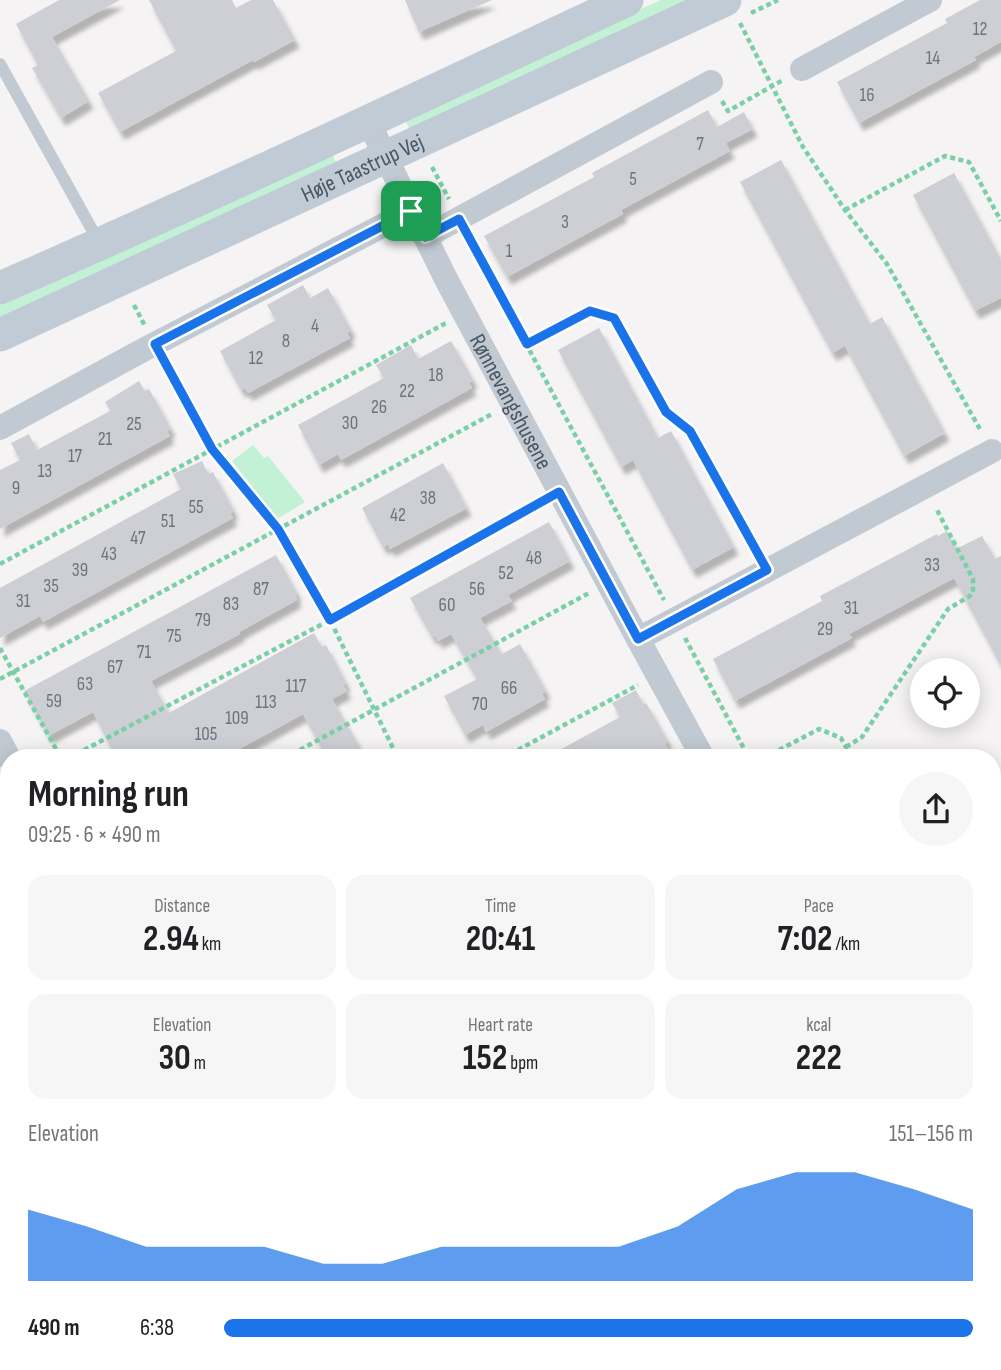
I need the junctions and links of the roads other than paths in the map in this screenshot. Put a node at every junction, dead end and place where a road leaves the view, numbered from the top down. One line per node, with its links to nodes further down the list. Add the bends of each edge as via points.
1 (627, 0): 7 (street, Høje Taastrup Vej)
2 (930, 0): 5 (street)
3 (731, 10): 8 (street, Høje Taastrup Vej)
4 (0, 64): 11 (lane)
5 (802, 69)
6 (711, 82): 10 (street)
7 (368, 121): 8 (street, Rønnevangshusene); 11 (street, Høje Taastrup Vej)
8 (385, 157): 9 (street, Rønnevangshusene); 13 (street, Høje Taastrup Vej)
9 (411, 211): 10 (street, Rønnevangshusene); 14 (street)
10 (425, 237): 16 (street, Rønnevangshusene)
11 (100, 244): 12 (street, Høje Taastrup Vej)
12 (0, 288)
13 (0, 335)
14 (0, 428)
15 (992, 451): 16 (street)
16 (638, 639): 17 (street, Rønnevangshusene)
17 (698, 749)

